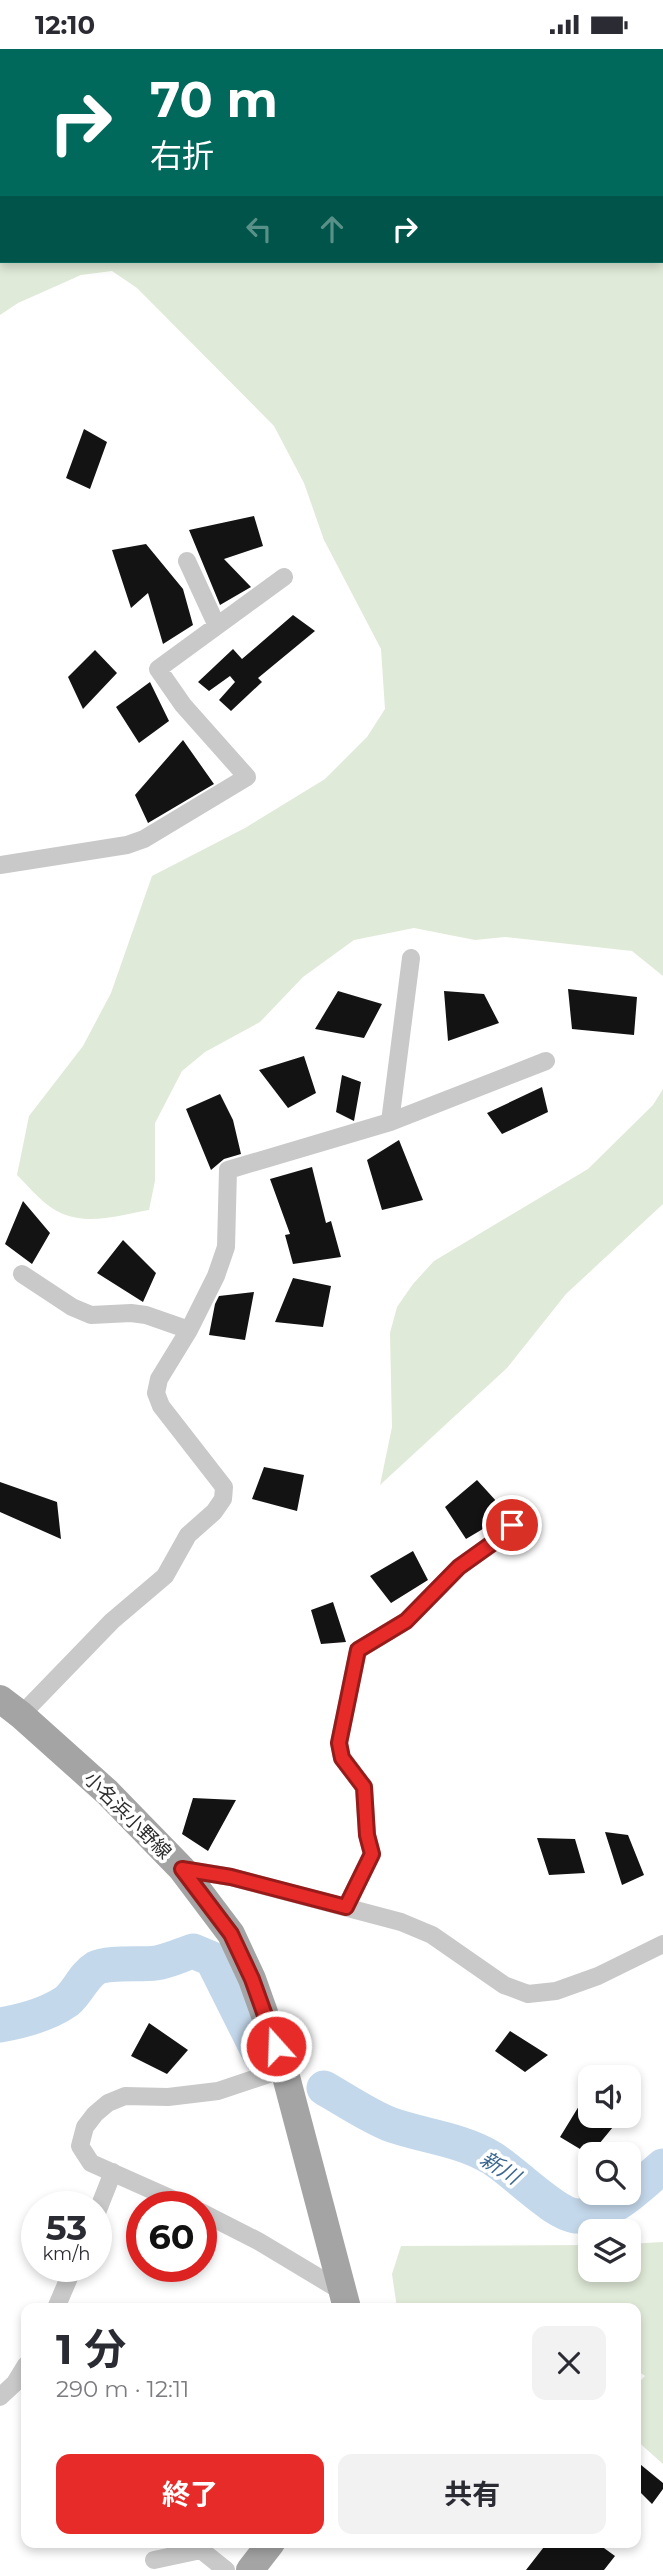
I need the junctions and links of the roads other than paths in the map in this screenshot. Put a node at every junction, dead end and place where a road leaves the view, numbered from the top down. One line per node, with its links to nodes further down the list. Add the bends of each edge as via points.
1 (187, 561): 3 (street)
2 (284, 577): 3 (street)
3 (217, 625): 4 (street, via 158,669 183,705 247,777 144,839)
4 (0, 865)
5 (411, 958): 7 (street)
6 (546, 1061): 7 (street)
7 (390, 1122): 9 (street, via 228,1170 226,1247)
8 (22, 1274): 9 (street, via 91,1315 146,1315)
9 (189, 1330): 11 (street, via 159,1379 156,1393 161,1406 224,1487 223,1499 188,1535 165,1576)
10 (512, 1525): 13 (street, via 459,1567 406,1621 358,1650 339,1743 342,1758 364,1787 372,1854)
11 (11, 1707): 12 (main road, 小名浜小野線, via 107,1791)
12 (182, 1869): 13 (street); 15 (main road, 小名浜小野線, via 231,1934)
13 (346, 1907): 14 (street, via 401,1921 432,1935 503,1985 528,1994 556,1991 598,1976)
14 (663, 1944)
15 (284, 2069): 16 (street, via 218,2091 125,2096 108,2103 85,2127 80,2146 91,2163); 21 (main road, 小名浜小野線)
16 (113, 2172): 17 (street); 18 (street)
17 (105, 2191)
18 (155, 2191)
19 (217, 2220): 21 (street, via 258,2241)
20 (67, 2282): 22 (street)
21 (345, 2300)
22 (58, 2303)
23 (21, 2373): 24 (street)
24 (0, 2397)
25 (267, 2548): 28 (main road)
26 (154, 2560): 27 (street, via 201,2550)
27 (226, 2570)
28 (250, 2570)

